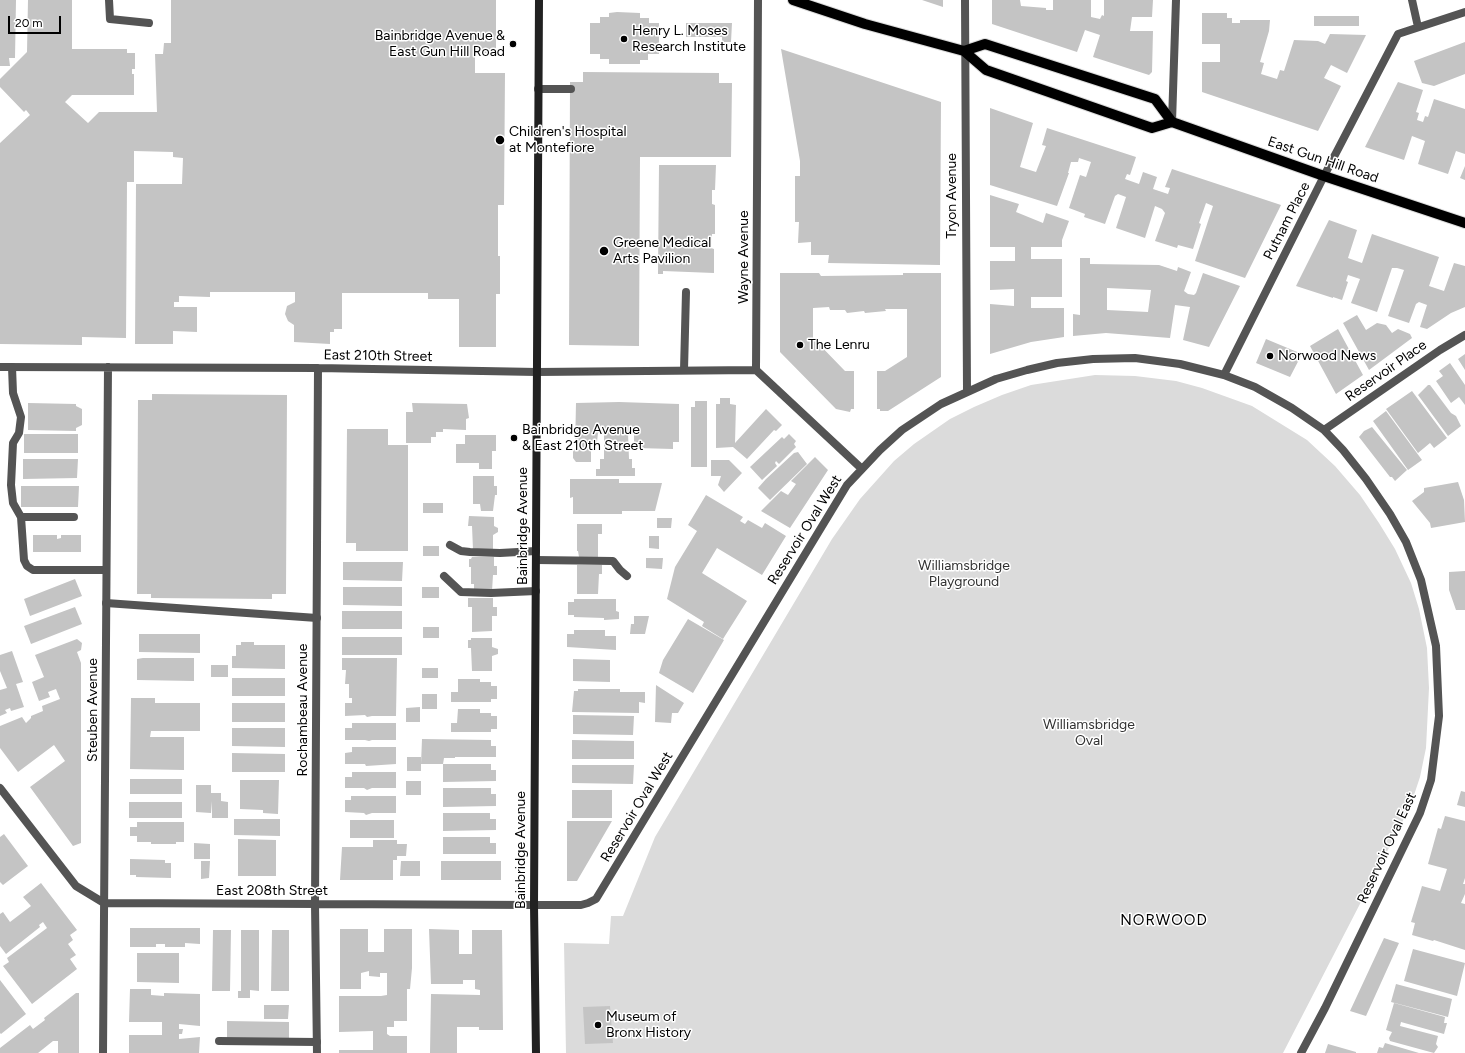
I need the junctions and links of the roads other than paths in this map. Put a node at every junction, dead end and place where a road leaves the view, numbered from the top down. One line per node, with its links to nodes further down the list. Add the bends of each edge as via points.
1 (109, 0): 9 (street, via 110,20)
2 (539, 0): 12 (main road, Bainbridge Avenue)
3 (758, 0): 24 (street, Wayne Avenue)
4 (793, 0): 11 (main road, via 865,24)
5 (965, 0): 11 (street, Tryon Avenue)
6 (1176, 0): 14 (street)
7 (1412, 0): 10 (street)
8 (1465, 12): 10 (street, Putnam Place)
9 (149, 23)
10 (1418, 27): 15 (street, Putnam Place, via 1398,34)
11 (964, 51): 14 (main road, via 986,70 1152,128); 14 (main road, via 985,44 1155,99); 27 (street, Tryon Avenue)
12 (538, 89): 13 (street); 25 (main road, Bainbridge Avenue)
13 (571, 89)
14 (1172, 122): 15 (main road, East Gun Hill Road)
15 (1324, 176): 16 (main road, East Gun Hill Road); 26 (street, Putnam Place)
16 (1465, 223)
17 (686, 292): 23 (street)
18 (1465, 335): 28 (street, Reservoir Place)
19 (0, 367): 20 (street, East 210th Street)
20 (12, 367): 21 (street, East 210th Street); 30 (street, via 13,393 21,417 20,433 13,442 11,485 13,503)
21 (108, 367): 22 (street, East 210th Street); 34 (street, Steuben Avenue)
22 (318, 368): 25 (street, East 210th Street); 39 (street, Rochambeau Avenue)
23 (684, 370): 24 (street, East 210th Street); 25 (street, East 210th Street)
24 (756, 370): 29 (street)
25 (537, 372): 33 (main road, Bainbridge Avenue)
26 (1224, 374): 27 (street, Reservoir Oval West, via 1180,364 1135,358 1093,359 1027,370); 28 (street, Reservoir Oval West, via 1292,408)
27 (967, 391): 29 (street, Reservoir Oval West, via 941,404 902,430)
28 (1324, 430): 50 (street, Reservoir Oval East, via 1366,479 1406,542 1421,580 1436,646 1439,716 1431,780 1420,813)
29 (862, 469): 41 (street, Reservoir Oval West, via 847,485)
30 (21, 517): 31 (street); 34 (street, via 24,560 33,570)
31 (74, 517)
32 (450, 545): 33 (street, via 461,551)
33 (536, 556): 36 (street, via 613,561); 37 (main road, Bainbridge Avenue)
34 (106, 570): 38 (street, Steuben Avenue)
35 (444, 576): 37 (street, via 461,592)
36 (628, 576)
37 (536, 591): 44 (main road, Bainbridge Avenue)
38 (106, 602): 39 (street); 42 (street, Steuben Avenue)
39 (317, 618): 43 (street, Rochambeau Avenue)
40 (0, 788): 42 (street, via 76,886)
41 (596, 899): 44 (street, East 208th Street, via 581,905)
42 (104, 903): 43 (street, East 208th Street); 47 (street, Steuben Avenue)
43 (315, 904): 44 (street, East 208th Street); 46 (street, Rochambeau Avenue)
44 (534, 905): 49 (main road, Bainbridge Avenue)
45 (219, 1042): 46 (street)
46 (317, 1042): 48 (street, Rochambeau Avenue)
47 (104, 1053)
48 (317, 1053)
49 (536, 1053)
50 (1301, 1053)

